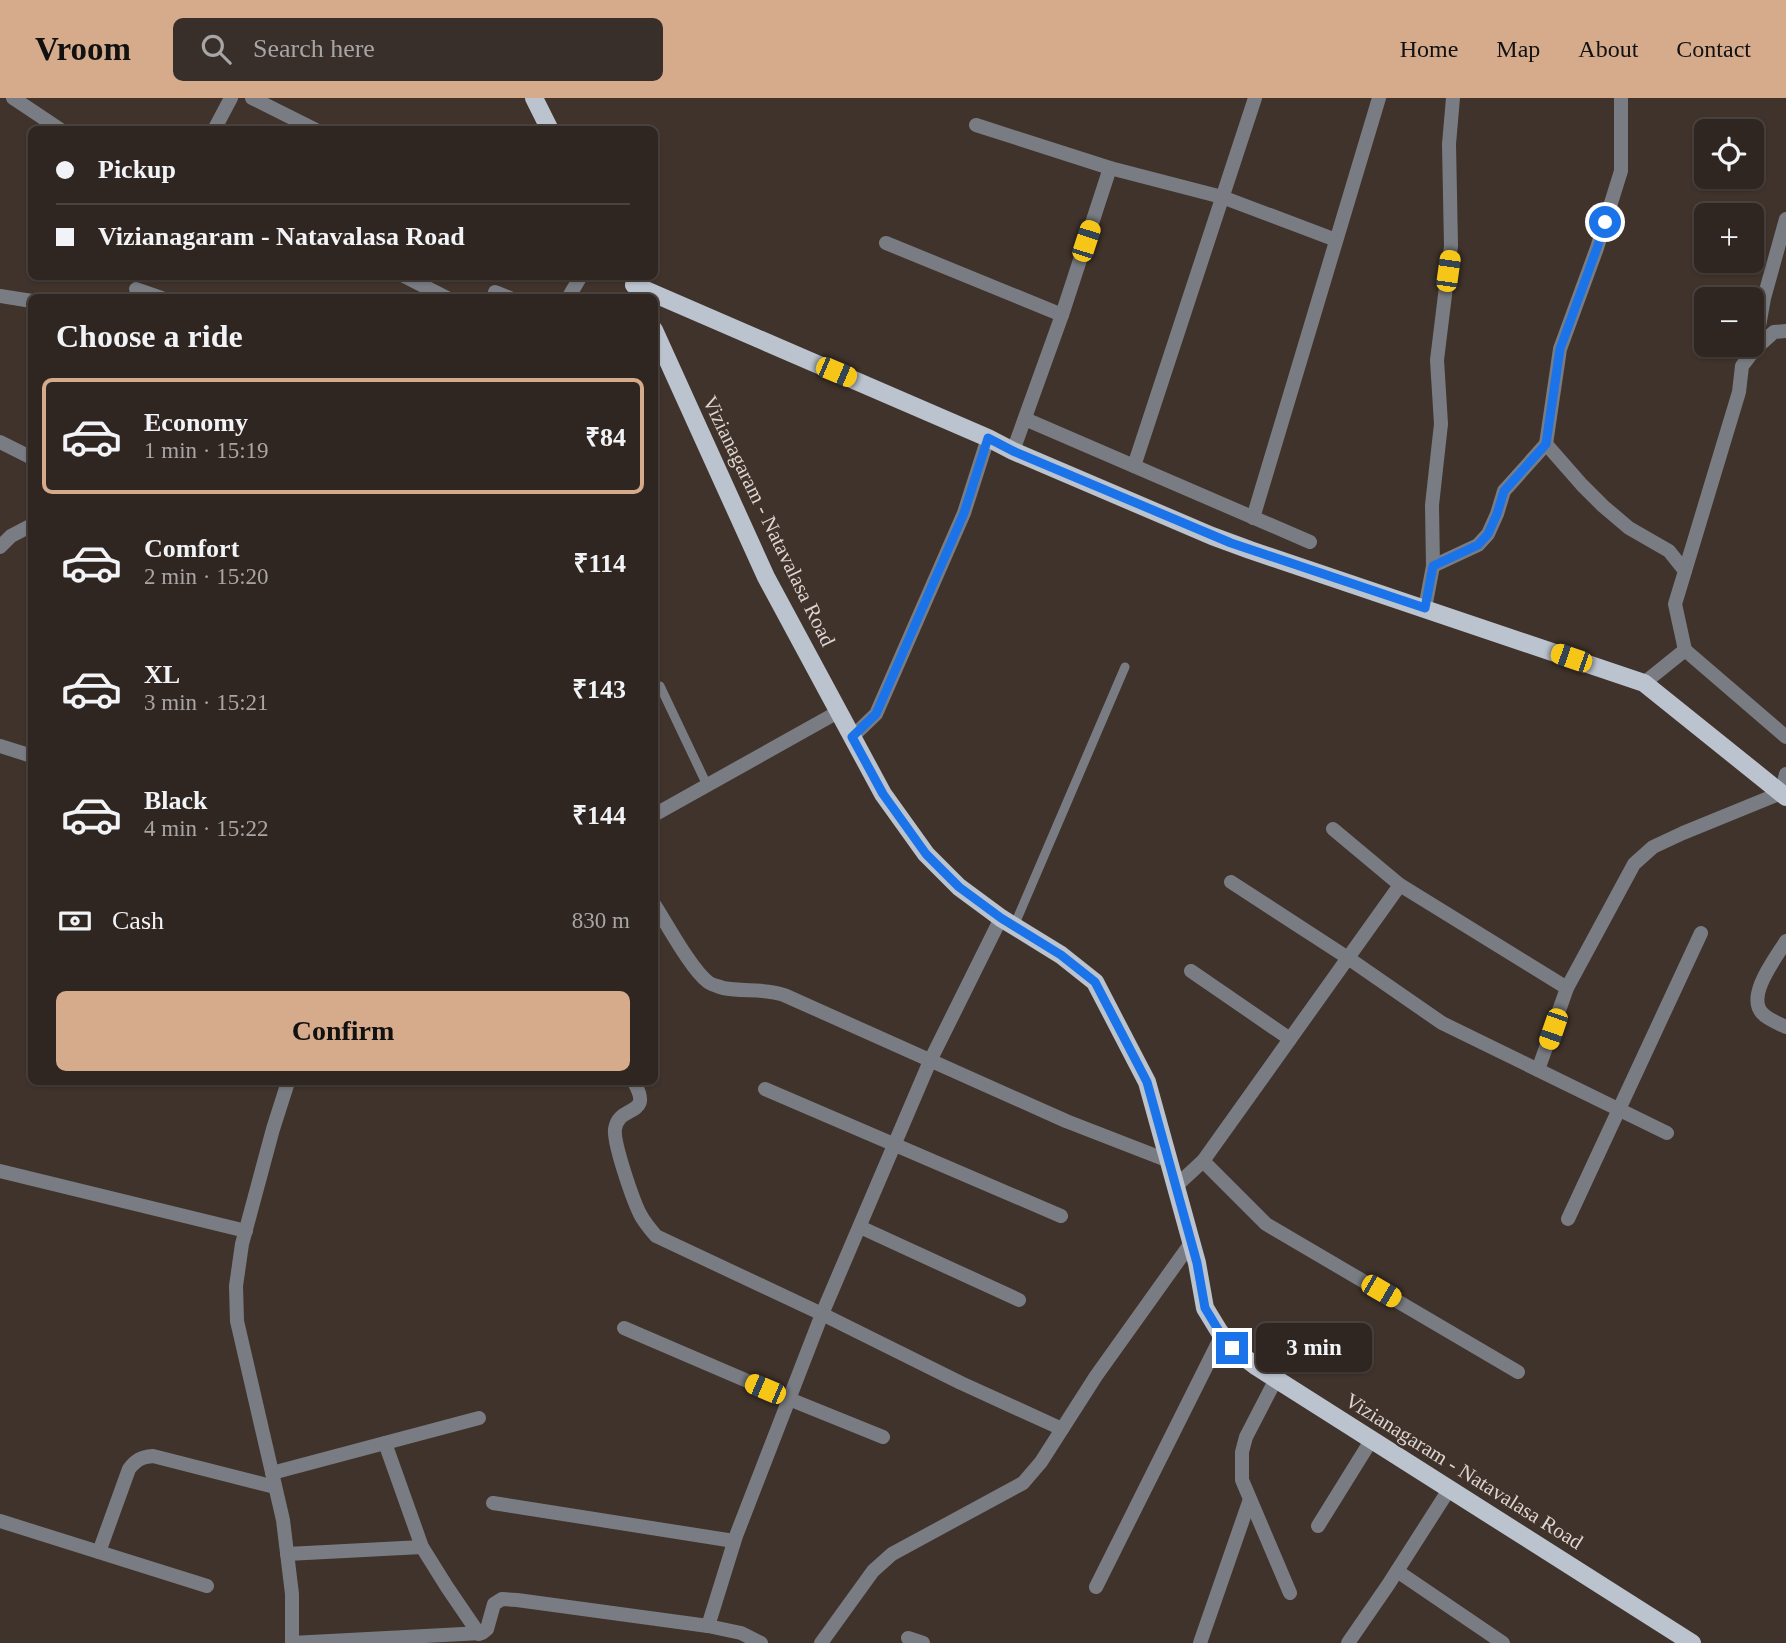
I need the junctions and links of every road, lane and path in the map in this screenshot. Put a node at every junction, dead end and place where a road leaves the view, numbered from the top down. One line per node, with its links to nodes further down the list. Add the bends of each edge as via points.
1 (13, 98): 11 (street)
2 (231, 98): 12 (street)
3 (252, 98): 13 (street)
4 (534, 98): 14 (main road)
5 (1239, 98): 9 (street)
6 (1379, 98): 18 (street)
7 (1453, 98): 46 (street, via 1451,246 1437,360 1441,424 1432,505)
8 (1621, 98): 38 (street, via 1621,171 1560,349)
9 (1254, 100): 16 (street)
10 (976, 125): 15 (street)
11 (55, 126)
12 (216, 126)
13 (308, 126)
14 (548, 126)
15 (1110, 168): 16 (street); 30 (street)
16 (1222, 197): 18 (street); 41 (street)
17 (1786, 219): 28 (street)
18 (1336, 240): 42 (street)
19 (886, 243): 30 (street)
20 (412, 280): 23 (street)
21 (634, 286): 25 (main road)
22 (495, 292): 24 (street)
23 (439, 294)
24 (500, 294)
25 (653, 294)
26 (0, 296): 29 (street)
27 (658, 296): 36 (main road)
28 (1764, 298)
29 (28, 300)
30 (1062, 315): 35 (street)
31 (1786, 331): 32 (street, via 1774,332)
32 (1764, 341)
33 (661, 356): 53 (main road, Vizianagaram - Natavalasa Road, via 766,577)
34 (1749, 357): 47 (street, via 1742,366 1740,392)
35 (1025, 419): 39 (street); 41 (street)
36 (988, 438): 39 (main road); 54 (street, via 964,513 876,714)
37 (0, 442): 40 (street)
38 (1546, 444): 46 (street, via 1504,491 1488,534 1478,545); 47 (street, via 1603,506 1629,528 1669,551)
39 (1013, 451): 48 (main road, via 1212,536)
40 (28, 456)
41 (1134, 466): 42 (street)
42 (1253, 518): 44 (street)
43 (28, 527): 45 (street)
44 (1310, 542)
45 (0, 547)
46 (1433, 566): 48 (street)
47 (1685, 571): 49 (street, via 1675,604)
48 (1425, 608): 51 (main road)
49 (1685, 650): 51 (street); 55 (street)
50 (1125, 667): 66 (lane)
51 (1644, 683): 60 (main road)
52 (660, 687): 59 (lane)
53 (838, 712): 54 (main road, Vizianagaram - Natavalasa Road); 59 (street)
54 (852, 737): 66 (main road, Vizianagaram - Natavalasa Road, via 883,794 926,854 959,887)
55 (1786, 737)
56 (0, 747): 57 (street)
57 (28, 756)
58 (1786, 774): 60 (street)
59 (707, 785): 61 (street)
60 (1784, 795): 71 (street, via 1653,847 1634,864)
61 (658, 813)
62 (1332, 829): 64 (street)
63 (1231, 882): 69 (street)
64 (1400, 885): 69 (street); 71 (street)
65 (658, 910): 74 (street, via 710,984 784,995)
66 (1007, 922): 74 (street); 82 (main road, Vizianagaram - Natavalasa Road, via 1095,982 1147,1082)
67 (1701, 933): 79 (street)
68 (1786, 942): 72 (street, via 1757,997 1763,1015)
69 (1348, 958): 73 (street); 75 (street, via 1442,1023)
70 (1191, 971): 73 (street)
71 (1567, 988): 75 (street)
72 (1786, 1027)
73 (1290, 1039): 83 (street)
74 (930, 1061): 81 (street); 82 (street)
75 (1538, 1070): 79 (street)
76 (287, 1085): 89 (street)
77 (635, 1085): 92 (street, via 640,1102 617,1122 615,1136 647,1225 669,1244)
78 (765, 1089): 81 (street)
79 (1618, 1109): 80 (street); 87 (street)
80 (1667, 1133)
81 (895, 1145): 86 (street); 88 (street)
82 (1169, 1161): 85 (main road, Vizianagaram - Natavalasa Road)
83 (1203, 1161): 85 (street); 95 (street, via 1266,1224)
84 (0, 1171): 89 (street)
85 (1176, 1186): 90 (main road, Vizianagaram - Natavalasa Road)
86 (1061, 1216)
87 (1568, 1219)
88 (860, 1227): 91 (street); 92 (street)
89 (246, 1231): 103 (street, via 236,1286 237,1321)
90 (1191, 1243): 94 (main road, Vizianagaram - Natavalasa Road, via 1205,1308); 99 (street)
91 (1019, 1300)
92 (822, 1314): 97 (street); 99 (street)
93 (624, 1328): 97 (street)
94 (1222, 1335): 96 (main road, Vizianagaram - Natavalasa Road, via 1232,1348); 115 (street)
95 (1518, 1373)
96 (1276, 1379): 101 (main road, Vizianagaram - Natavalasa Road); 105 (street, via 1242,1452 1242,1480)
97 (789, 1399): 100 (street); 109 (street)
98 (479, 1418): 102 (street)
99 (1062, 1429): 123 (street, via 1023,1482 892,1554 873,1571)
100 (883, 1437)
101 (1372, 1440): 104 (main road, Vizianagaram - Natavalasa Road); 108 (street)
102 (385, 1443): 103 (street); 110 (street)
103 (274, 1480): 111 (street, via 142,1457 129,1469); 112 (street)
104 (1450, 1488): 113 (street); 120 (main road, Vizianagaram - Natavalasa Road)
105 (1250, 1502): 116 (street); 125 (street)
106 (493, 1503): 109 (street)
107 (0, 1521): 111 (street)
108 (1318, 1526)
109 (734, 1541): 117 (street)
110 (422, 1547): 112 (street); 118 (street)
111 (99, 1552): 114 (street)
112 (287, 1554): 121 (street)
113 (1397, 1571): 126 (street); 127 (street)
114 (207, 1586)
115 (1096, 1587)
116 (1290, 1593)
117 (708, 1626): 118 (street, via 502,1599 492,1607 487,1629); 122 (street)
118 (478, 1634): 121 (street)
119 (908, 1638): 124 (street)
120 (1690, 1642)
121 (292, 1643)
122 (761, 1643)
123 (821, 1643)
124 (923, 1643)
125 (1200, 1643)
126 (1348, 1643)
127 (1503, 1643)

